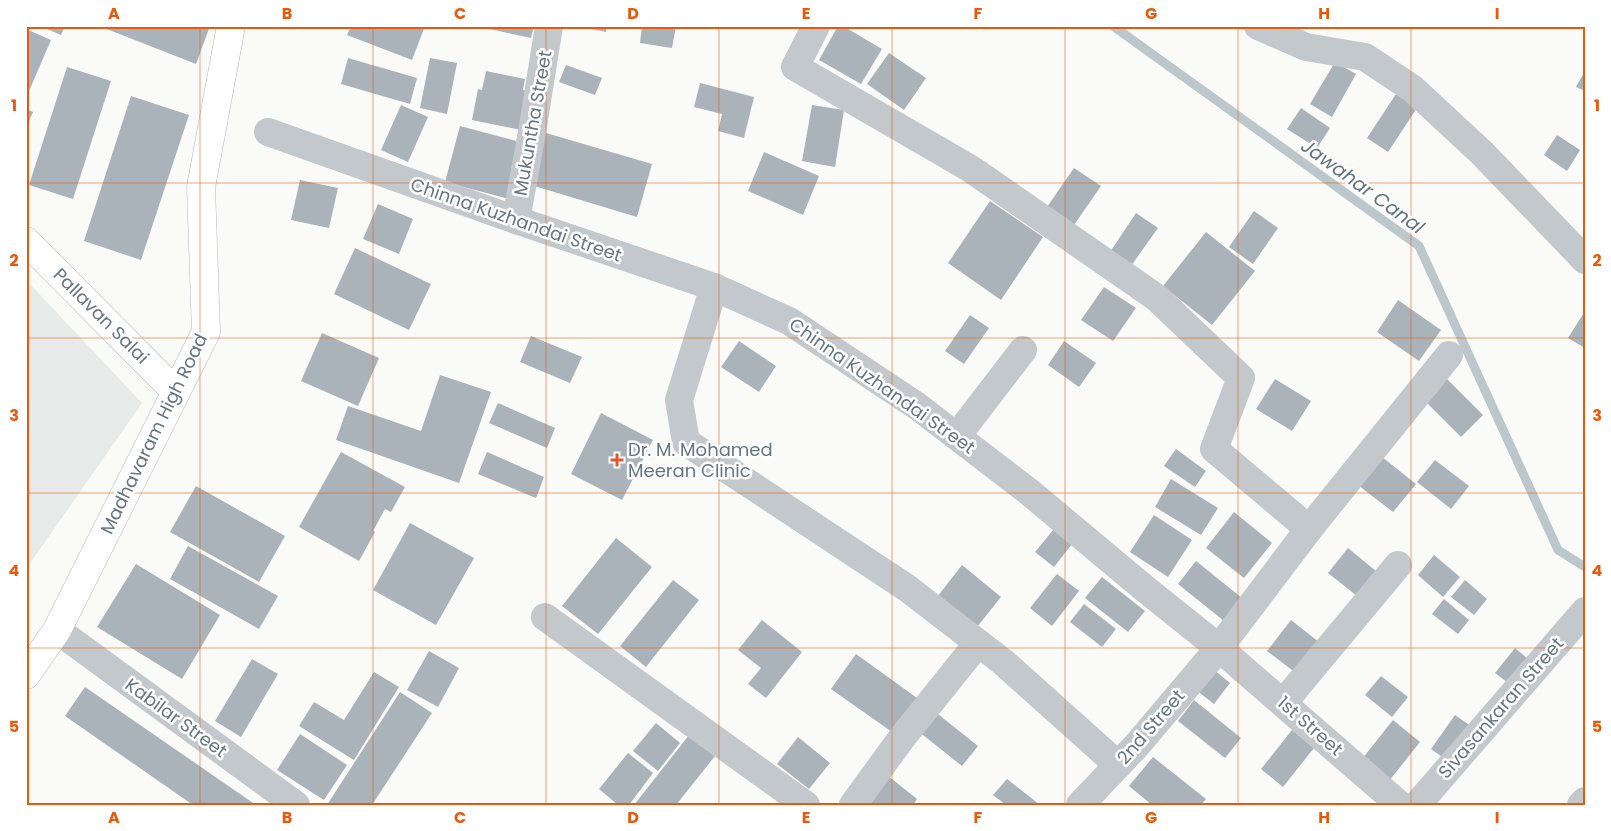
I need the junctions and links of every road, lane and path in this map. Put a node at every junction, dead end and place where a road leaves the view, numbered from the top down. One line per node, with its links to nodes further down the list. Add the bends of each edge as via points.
1 (231, 26): 12 (main road, Madhavaram High Road, via 201,187 206,332)
2 (549, 26): 6 (street, Mukuntha Street)
3 (816, 26): 14 (street, via 795,67 971,169 1157,298 1241,378 1214,449)
4 (1258, 26): 8 (street, via 1306,47 1364,57 1413,89 1482,152)
5 (268, 132): 6 (street, Chinna Kuzhandai Street)
6 (516, 220): 9 (street, Chinna Kuzhandai Street)
7 (26, 241): 12 (main road, Pallavan Salai)
8 (1585, 260)
9 (714, 287): 13 (street, Chinna Kuzhandai Street, via 789,321); 19 (street, via 679,400 686,442 907,588)
10 (1023, 350): 13 (street)
11 (1449, 355): 14 (street, 2nd Street)
12 (176, 392): 18 (main road, Madhavaram High Road)
13 (957, 436): 20 (street, Chinna Kuzhandai Street)
14 (1309, 529): 20 (street, 2nd Street)
15 (1398, 565): 22 (street)
16 (1585, 611): 30 (street, Sivasankaran Street)
17 (545, 617): 26 (street)
18 (57, 630): 21 (main road, Madhavaram High Road); 25 (street, Kabilar Street)
19 (978, 643): 23 (street); 27 (street)
20 (1219, 648): 22 (street, 1st Street); 23 (street, 2nd Street)
21 (26, 675)
22 (1283, 703): 29 (street, 1st Street)
23 (1118, 765): 28 (street, 2nd Street)
24 (1585, 801): 31 (street)
25 (296, 805)
26 (806, 805)
27 (853, 805)
28 (1080, 805)
29 (1400, 805)
30 (1417, 805)
31 (1582, 805)

